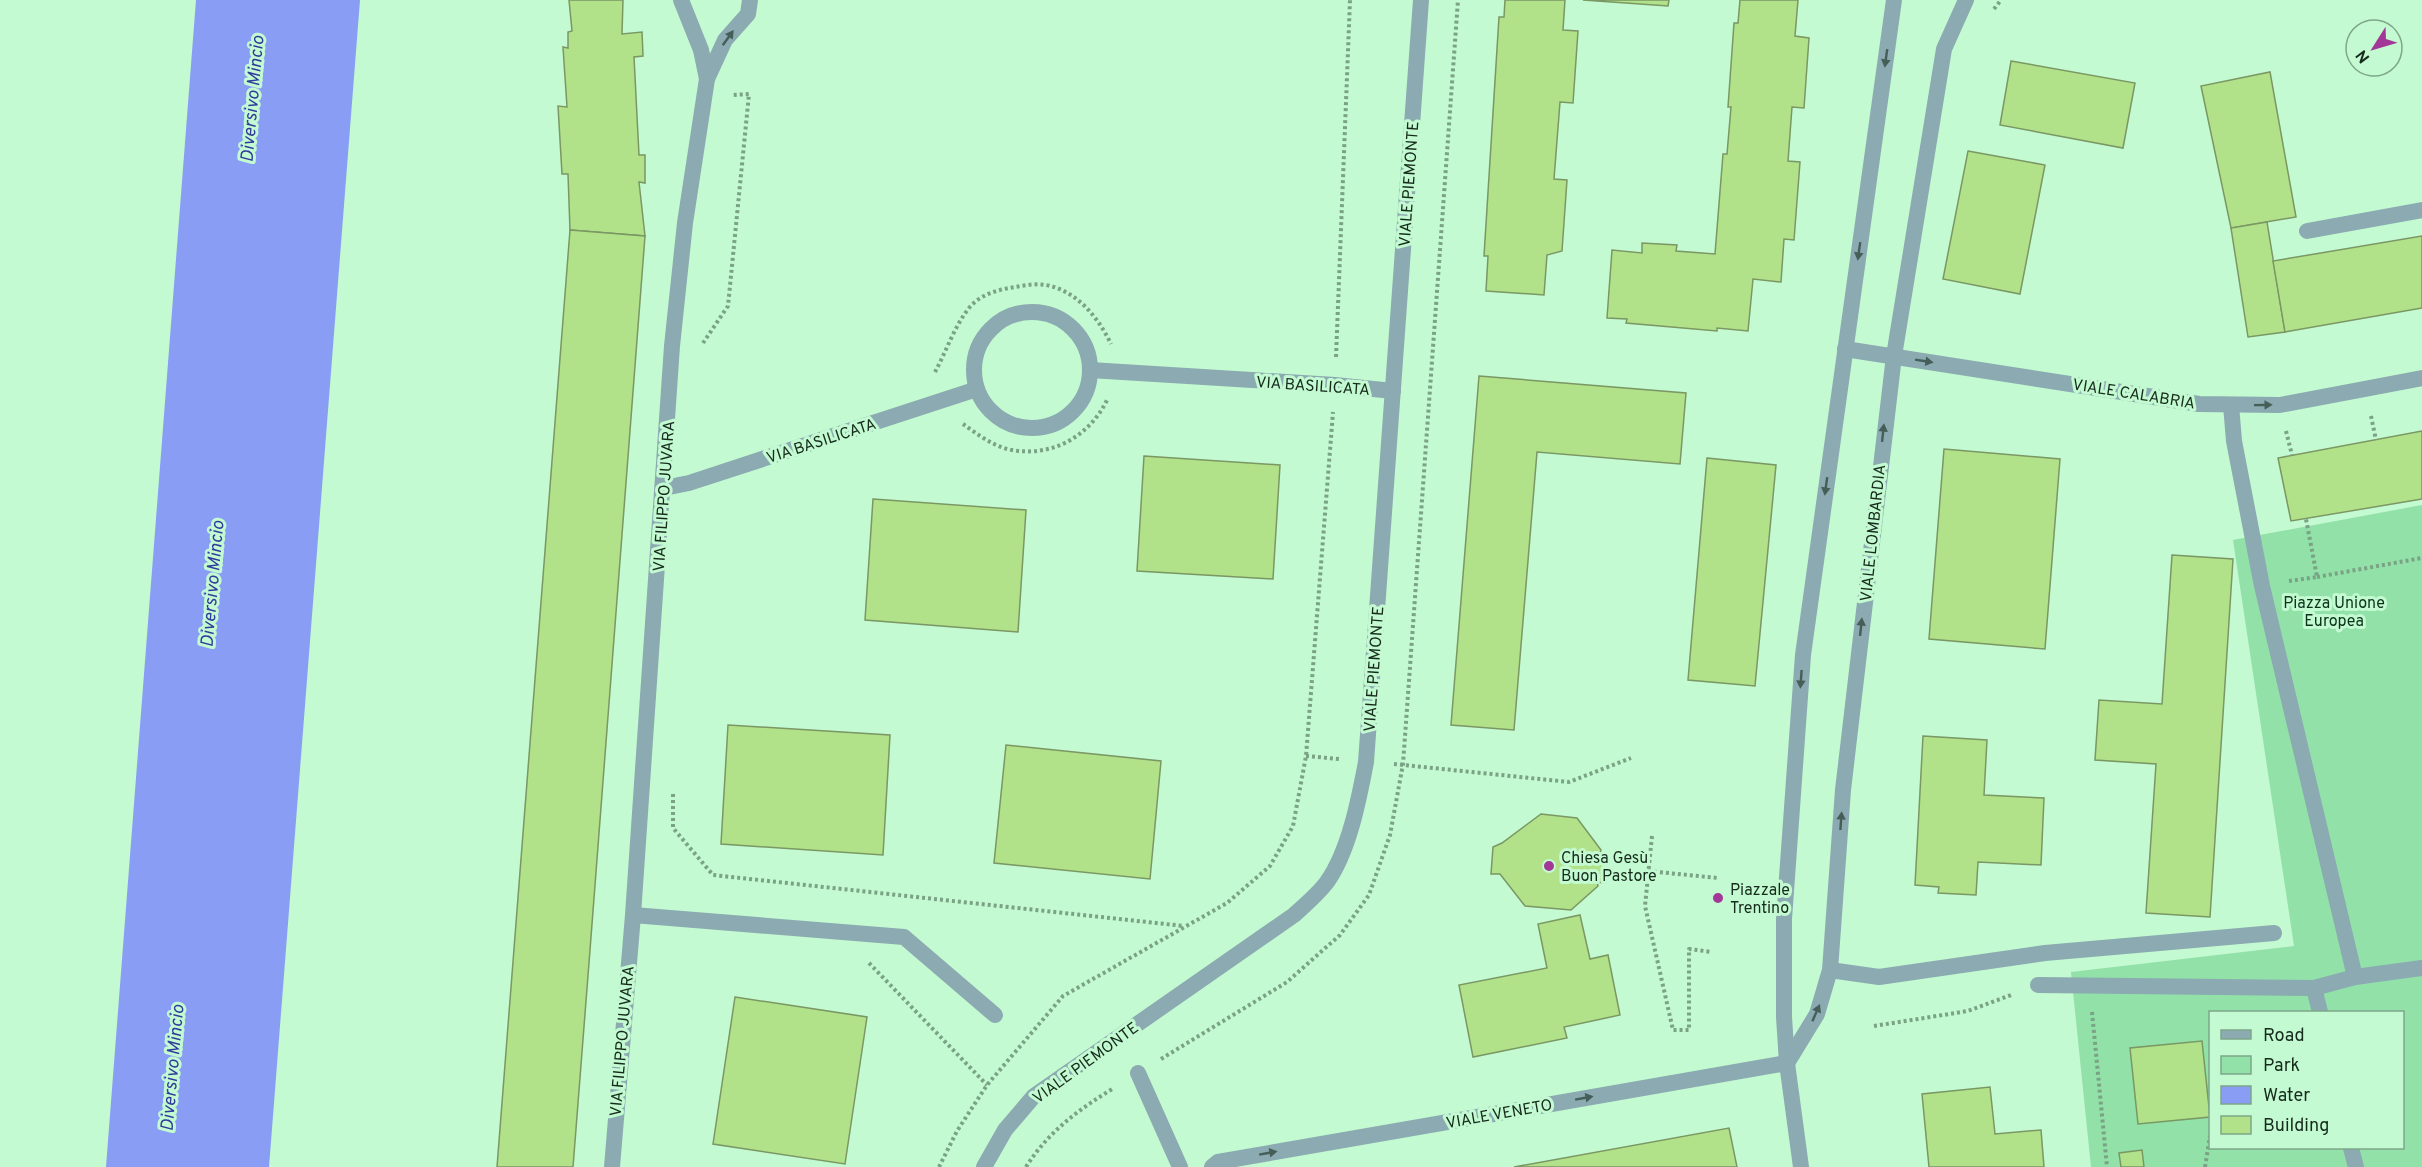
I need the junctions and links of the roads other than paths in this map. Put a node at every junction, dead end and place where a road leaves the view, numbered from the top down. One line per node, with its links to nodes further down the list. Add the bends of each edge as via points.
1 (681, 0): 6 (street, VIA FILIPPO JUVARA, via 701,50)
2 (750, 0): 6 (street, VIA FILIPPO JUVARA, one-way to 2, via 725,40 748,14)
3 (1421, 0): 14 (street, VIALE PIEMONTE)
4 (1894, 0): 9 (street, one-way to 9)
5 (1966, 0): 10 (street, VIALE LOMBARDIA, via 1944,49)
6 (707, 79): 16 (street, VIA FILIPPO JUVARA, via 672,346)
7 (2422, 210): 8 (street)
8 (2307, 231)
9 (1845, 349): 10 (street, VIALE CALABRIA); 26 (street, one-way to 26, via 1803,655 1784,919)
10 (1894, 356): 15 (street, VIALE CALABRIA, one-way to 15, via 2199,404); 20 (street, VIALE LOMBARDIA, one-way to 10, via 1844,779)
11 (1090, 370): 13 (street, via 1079,404 1066,417 1044,426 1020,426 1003,420 989,409); 13 (street, via 1082,341 1066,323 1044,313 1020,314 997,323 982,341 974,364); 14 (street, VIA BASILICATA)
12 (2422, 378): 15 (street, VIALE CALABRIA, one-way to 12, via 2280,405)
13 (977, 389): 16 (street, VIA BASILICATA)
14 (1393, 391): 30 (street, VIALE PIEMONTE, via 1366,762 1341,854 1327,881 1294,915 1034,1096 1005,1130)
15 (2231, 405): 21 (street, via 2234,441 2262,586)
16 (664, 488): 17 (street, VIA FILIPPO JUVARA)
17 (633, 915): 25 (street, via 904,937); 29 (street, VIA FILIPPO JUVARA)
18 (2274, 933): 20 (street, via 2045,953 1879,977)
19 (2422, 968): 21 (street)
20 (1830, 970): 26 (street, VIALE LOMBARDIA, one-way to 20, via 1817,1014)
21 (2355, 977): 23 (street)
22 (2038, 985): 23 (street)
23 (2314, 988): 24 (street)
24 (2320, 1011)
25 (995, 1015)
26 (1787, 1063): 32 (street, VIALE VENETO, one-way to 26, via 1218,1162); 33 (street)
27 (1138, 1073): 31 (street)
28 (2351, 1149): 34 (street)
29 (612, 1167)
30 (984, 1167)
31 (1180, 1167)
32 (1212, 1167)
33 (1801, 1167)
34 (2356, 1167)

